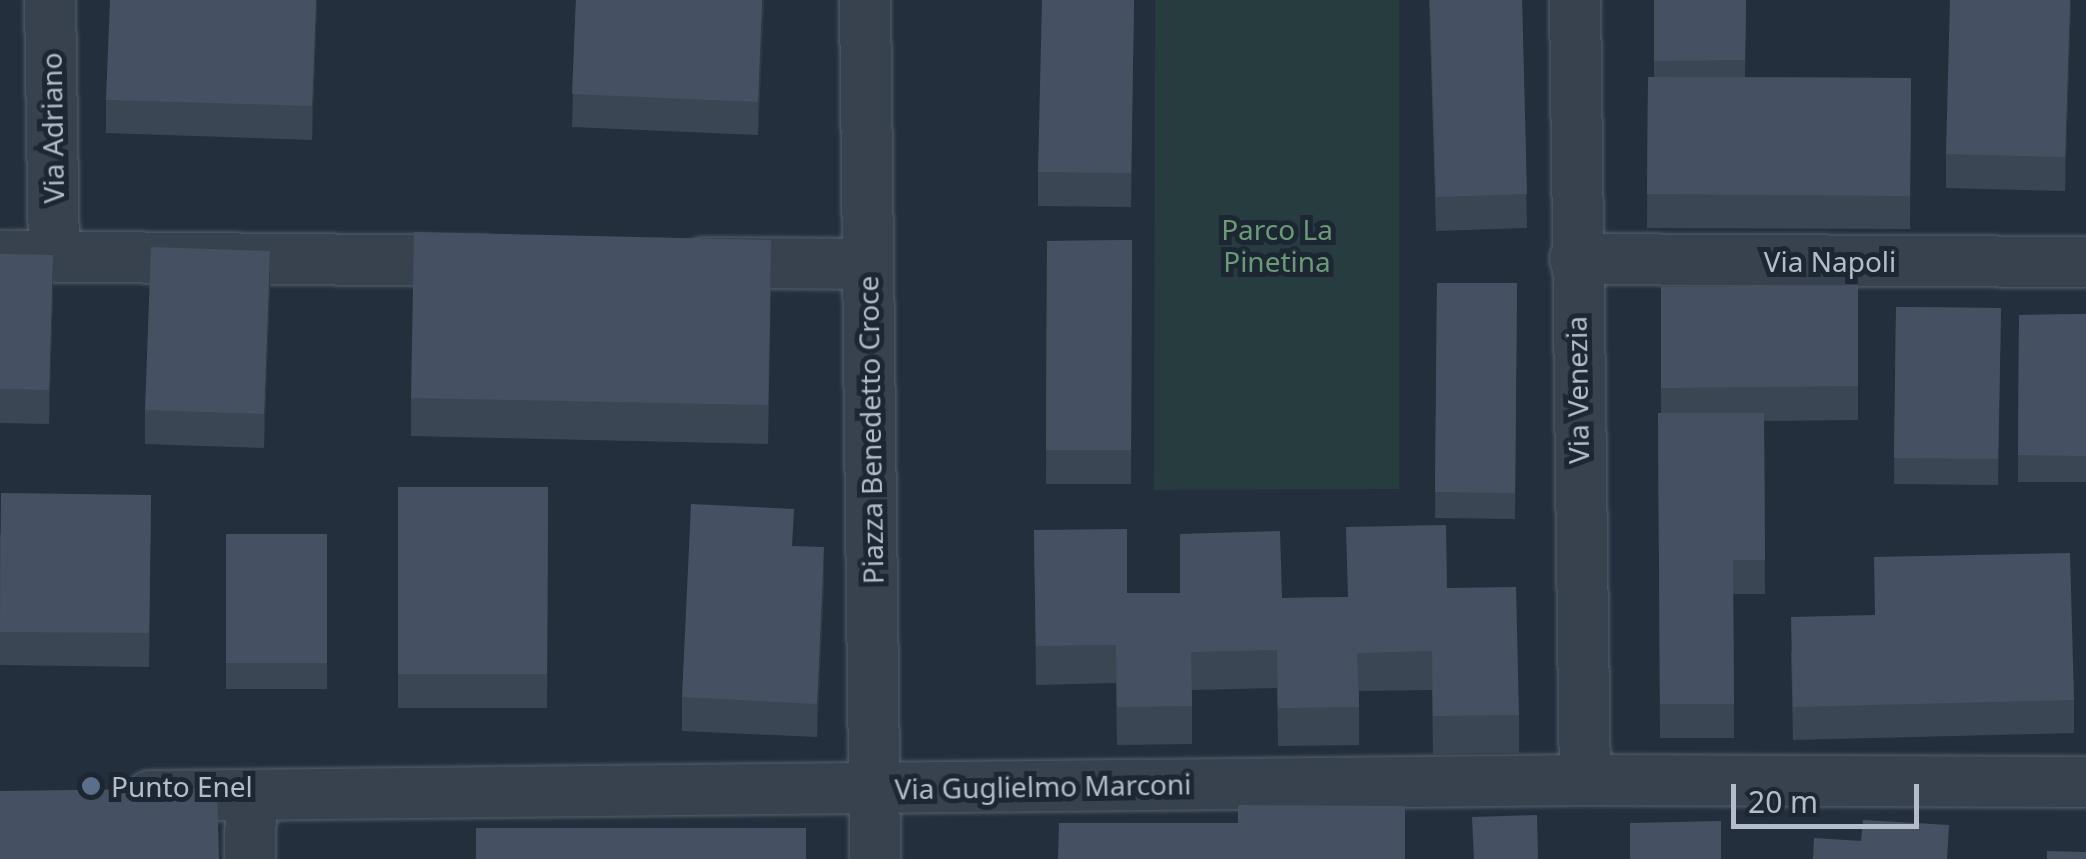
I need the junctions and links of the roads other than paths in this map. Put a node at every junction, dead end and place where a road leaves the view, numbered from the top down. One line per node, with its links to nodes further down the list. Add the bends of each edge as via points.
1 (50, 0): 5 (street, Via Adriano)
2 (865, 0): 10 (street, Piazza Benedetto Croce)
3 (1575, 0): 6 (street, Via Venezia)
4 (0, 256): 5 (street)
5 (54, 257): 7 (street)
6 (1574, 259): 9 (street, Via Napoli); 11 (street, Via Venezia)
7 (534, 261)
8 (654, 262): 10 (street)
9 (2086, 262)
10 (868, 264): 13 (street, Piazza Benedetto Croce)
11 (1585, 780): 12 (street, Via Guglielmo Marconi); 13 (street, Via Guglielmo Marconi)
12 (2086, 782)
13 (874, 788): 15 (street, Via Guglielmo Marconi); 17 (street, Piazza Benedetto Croce)
14 (96, 796): 15 (street, Via Guglielmo Marconi)
15 (250, 796): 16 (street)
16 (250, 859)
17 (875, 859)

